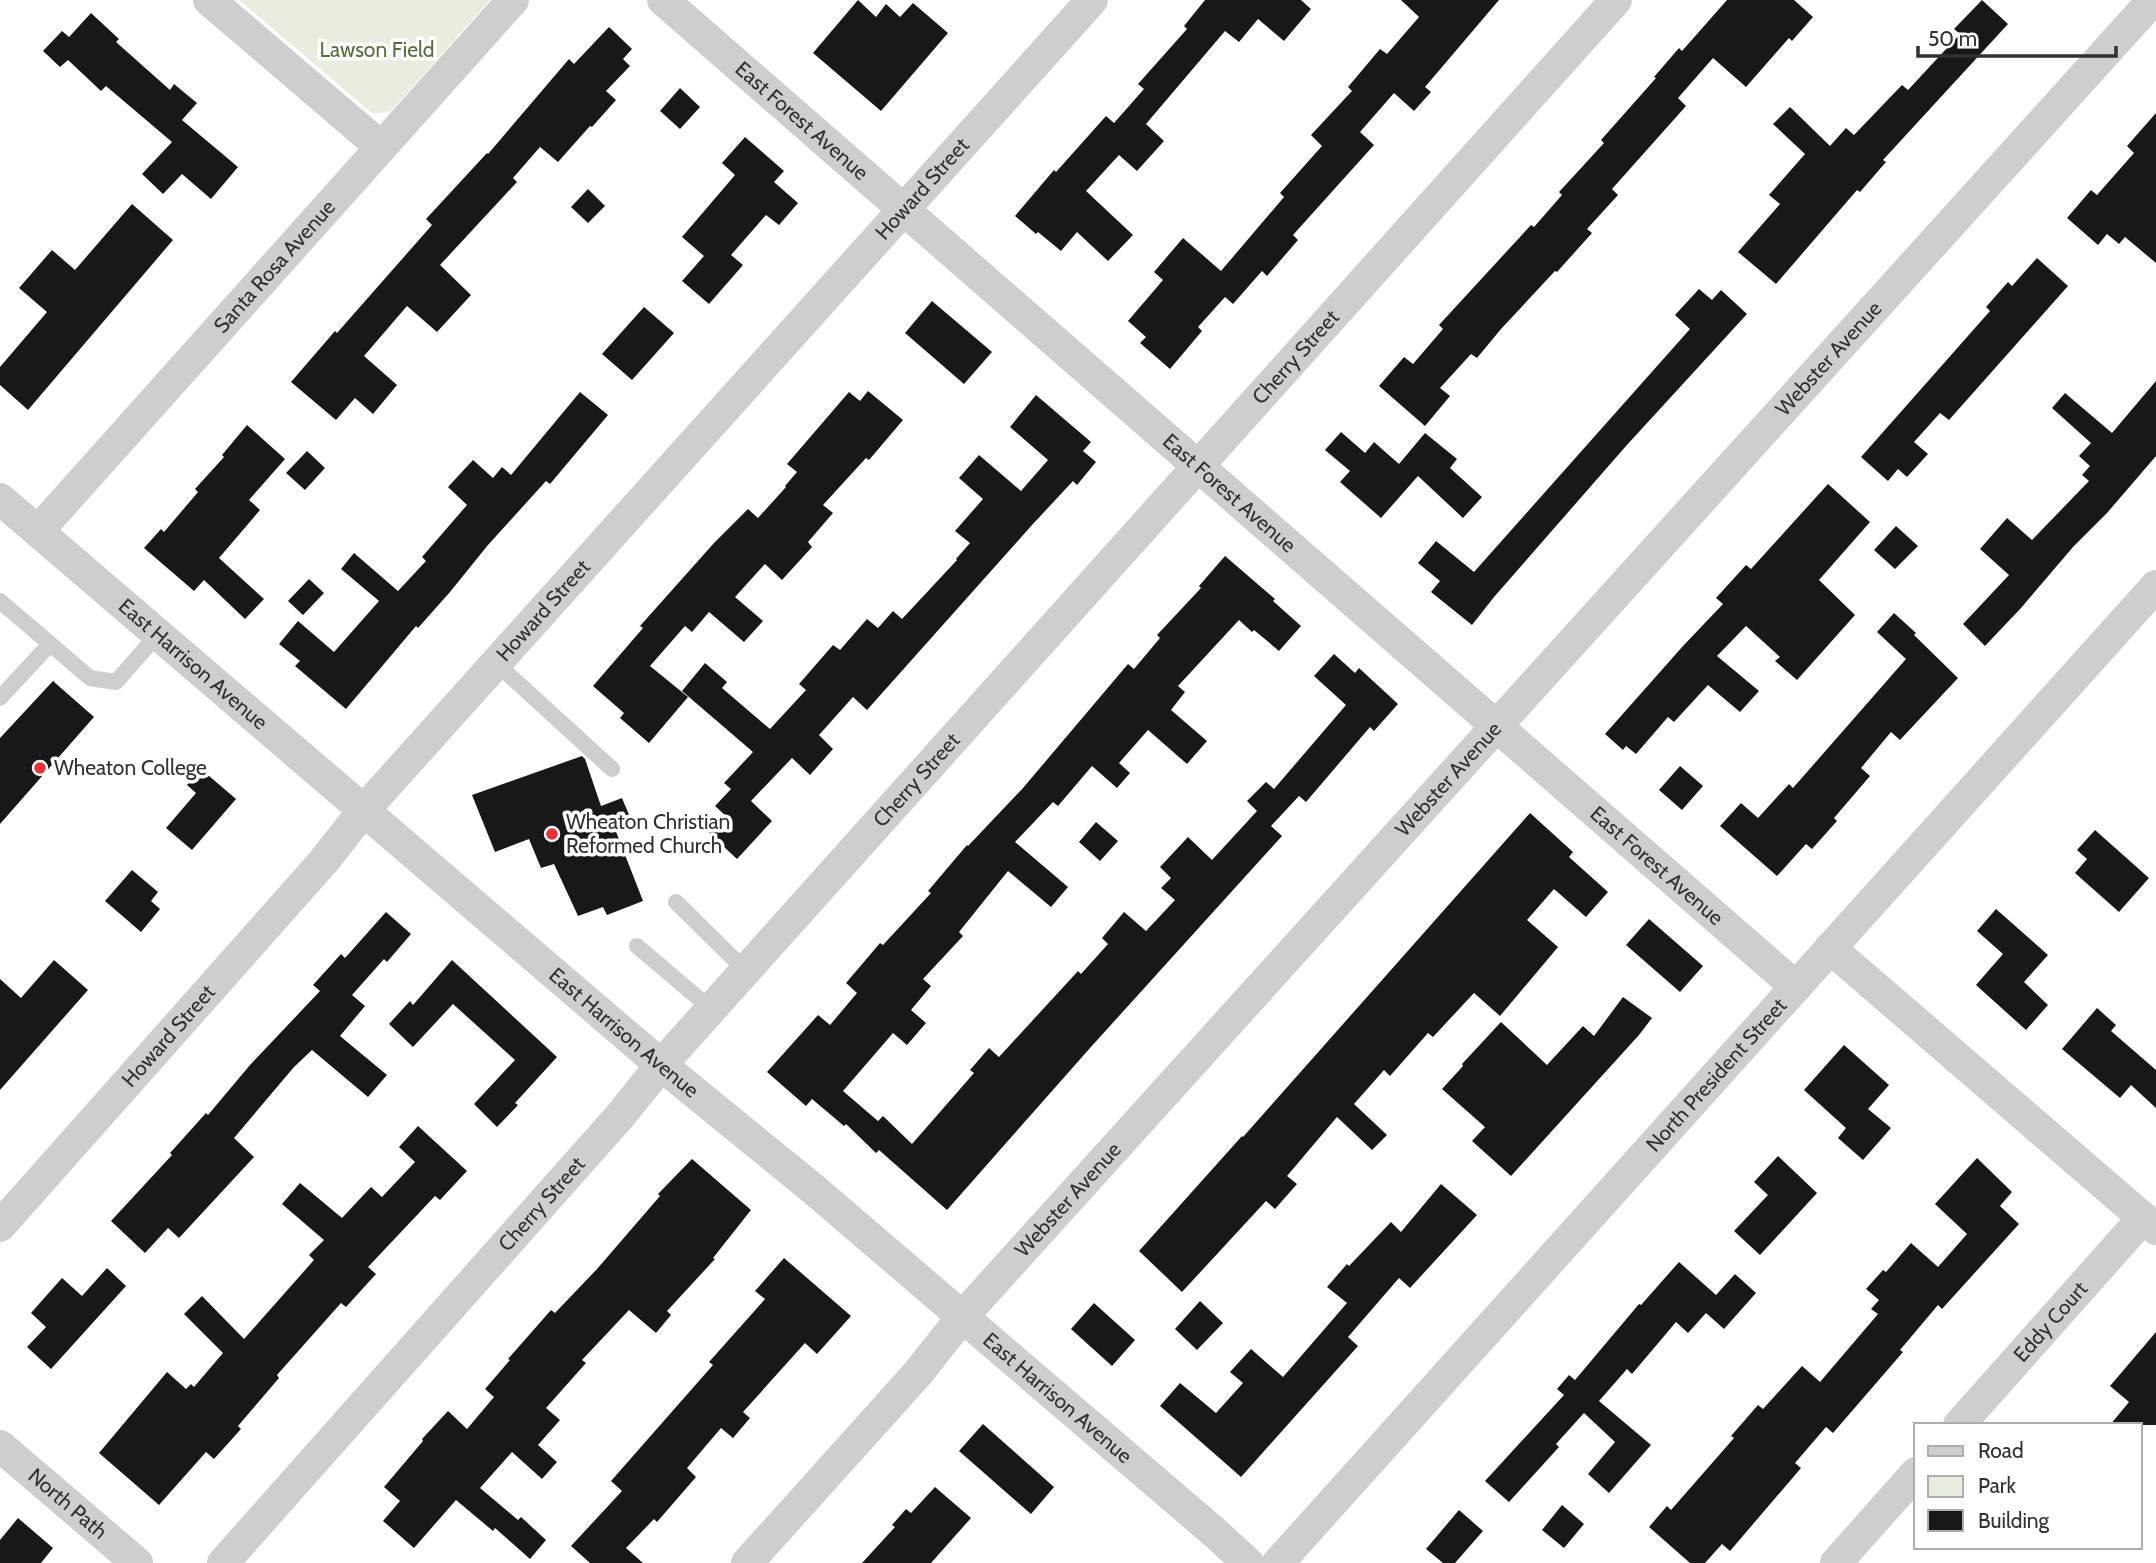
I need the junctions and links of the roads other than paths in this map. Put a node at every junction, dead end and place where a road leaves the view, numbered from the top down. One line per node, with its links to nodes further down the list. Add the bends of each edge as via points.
1 (209, 0): 7 (street)
2 (513, 0): 7 (street, Santa Rosa Avenue)
3 (663, 0): 8 (street, East Forest Avenue)
4 (1092, 0): 8 (street, Howard Street)
5 (1616, 0): 9 (street, Cherry Street)
6 (2152, 0): 18 (street, Webster Avenue)
7 (381, 147): 11 (street, Santa Rosa Avenue)
8 (904, 210): 9 (street, East Forest Avenue); 16 (street, Howard Street)
9 (1198, 466): 18 (street, East Forest Avenue); 24 (street, Cherry Street)
10 (0, 499): 11 (street, East Harrison Avenue)
11 (38, 531): 14 (street, East Harrison Avenue)
12 (2156, 586): 23 (street, North President Street)
13 (0, 601): 15 (lane)
14 (158, 634): 15 (lane, via 116,682 90,678); 20 (street, East Harrison Avenue)
15 (50, 644): 17 (lane)
16 (496, 663): 19 (lane); 20 (street, Howard Street)
17 (0, 698)
18 (1495, 725): 25 (street, East Forest Avenue); 30 (street, Webster Avenue)
19 (612, 769)
20 (364, 810): 27 (street, East Harrison Avenue); 29 (street, Howard Street)
21 (676, 902): 24 (lane)
22 (637, 946): 26 (lane)
23 (1830, 948): 25 (street, North President Street); 28 (street)
24 (746, 971): 26 (street, Cherry Street)
25 (1796, 987): 38 (street, North President Street)
26 (711, 1009): 27 (street, Cherry Street)
27 (661, 1065): 30 (street, East Harrison Avenue); 35 (street, Cherry Street, via 621,1116)
28 (2150, 1224): 31 (street, Eddy Court)
29 (0, 1226)
30 (963, 1316): 36 (street, Webster Avenue, via 918,1373); 37 (street, East Harrison Avenue)
31 (1961, 1423)
32 (0, 1446): 34 (street, North Path)
33 (1914, 1475): 39 (street)
34 (137, 1563)
35 (223, 1563)
36 (747, 1563)
37 (1248, 1563)
38 (1278, 1563)
39 (1836, 1563)

